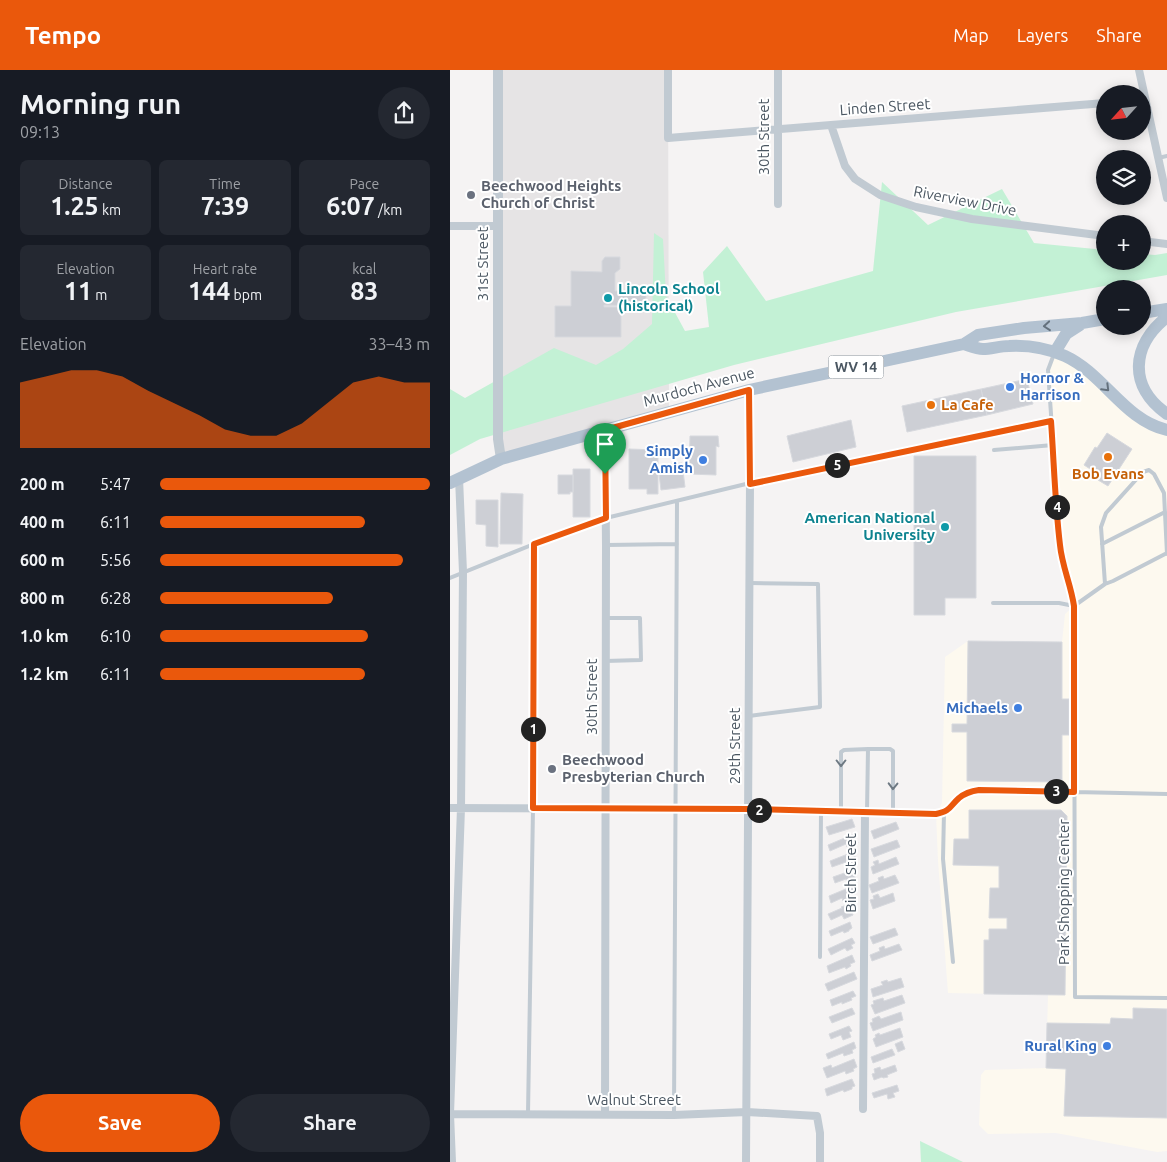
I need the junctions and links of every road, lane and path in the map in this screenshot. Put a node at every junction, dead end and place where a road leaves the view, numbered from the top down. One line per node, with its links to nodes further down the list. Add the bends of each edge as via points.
1 (498, 70): 15 (street, 31st Street)
2 (668, 70): 8 (street, Linden Street, via 668,138)
3 (778, 70): 8 (street, 30th Street)
4 (1139, 70): 5 (street)
5 (1142, 85)
6 (1096, 104): 7 (street, Linden Street)
7 (831, 125): 8 (street, Linden Street); 16 (street, Riverview Drive, via 845,166 855,179 880,194 916,207 972,219)
8 (778, 129): 13 (street, 30th Street)
9 (1151, 129): 11 (street)
10 (1167, 156): 11 (lane)
11 (1158, 158): 12 (street)
12 (1167, 198)
13 (778, 204)
14 (450, 226): 15 (street)
15 (498, 226): 33 (street, 31st Street, via 498,439)
16 (1096, 235)
17 (1151, 242): 18 (street)
18 (1167, 244)
19 (1167, 309): 20 (main road)
20 (1151, 312)
21 (1167, 317): 27 (main road, via 1148,336 1139,360 1142,385 1148,397)
22 (1096, 321): 23 (main road, Murdoch Avenue / WV 14)
23 (1082, 323): 24 (main road, Murdoch Avenue / WV 14, one-way to 24, via 978,335); 25 (main road, via 1066,334)
24 (964, 344): 25 (main road, Murdoch Avenue / WV 14, via 981,349 1035,346); 26 (main road, Murdoch Avenue / WV 14)
25 (1055, 352): 28 (lane, Park Shopping Center, via 1048,370); 30 (main road, WV 14, one-way to 30, via 1080,364 1144,420)
26 (749, 390): 29 (main road, Murdoch Avenue / WV 14); 35 (street, 29th Street)
27 (1167, 414)
28 (1051, 421): 31 (lane, Park Shopping Center); 35 (lane)
29 (605, 430): 33 (main road, Murdoch Avenue / WV 14); 38 (street, 30th Street)
30 (1167, 430)
31 (1053, 445): 32 (lane); 49 (lane, Park Shopping Center, via 1060,546)
32 (994, 450)
33 (501, 459): 34 (main road, Murdoch Avenue / WV 14)
34 (455, 481): 44 (street)
35 (750, 484): 36 (lane); 46 (street, 29th Street)
36 (677, 502): 38 (lane); 40 (lane)
37 (1165, 512): 41 (lane); 41 (lane, via 1164,493 1154,474 1149,470 1142,472 1106,513 1101,527); 43 (lane)
38 (606, 518): 39 (lane); 42 (street, 30th Street)
39 (534, 544): 44 (lane); 58 (lane)
40 (677, 544): 42 (lane); 60 (lane)
41 (1102, 544): 47 (lane)
42 (606, 545): 50 (street, 30th Street)
43 (1167, 553): 47 (lane)
44 (463, 572): 45 (lane); 57 (street)
45 (450, 578)
46 (750, 583): 52 (street, 29th Street); 52 (lane, via 818,584 820,707)
47 (1104, 584): 49 (lane)
48 (993, 603): 49 (lane)
49 (1074, 606): 54 (lane, Park Shopping Center)
50 (606, 618): 51 (street, 30th Street); 51 (lane, via 640,618 641,660)
51 (606, 661): 59 (street, 30th Street)
52 (749, 716): 61 (street, 29th Street)
53 (868, 749): 63 (lane, one-way to 63, via 841,752); 64 (lane); 66 (lane, one-way to 66, via 893,751)
54 (1074, 792): 55 (lane); 65 (street, via 979,790 960,797); 69 (lane, Park Shopping Center, via 1075,997)
55 (1167, 794)
56 (450, 808): 57 (street, Birch Street)
57 (461, 808): 58 (street, Birch Street); 72 (street)
58 (533, 808): 59 (street, Birch Street); 73 (lane)
59 (605, 808): 60 (street, Birch Street); 74 (street, 30th Street)
60 (675, 809): 61 (street, Birch Street); 75 (lane)
61 (748, 809): 62 (street, Birch Street); 71 (street, 29th Street)
62 (820, 811): 63 (street, Birch Street); 67 (lane)
63 (841, 812): 64 (street, Birch Street)
64 (866, 812): 66 (street); 70 (street, Birch Street)
65 (944, 812): 66 (street); 68 (lane, via 943,859)
66 (893, 813)
67 (820, 957)
68 (953, 962)
69 (1167, 998)
70 (863, 1109)
71 (747, 1112): 75 (street, Walnut Street); 77 (street, 29th Street); 78 (street, Walnut Street, via 817,1116)
72 (450, 1114): 73 (street, Walnut Street); 76 (street)
73 (528, 1114): 74 (street, Walnut Street)
74 (605, 1114): 75 (street, Walnut Street)
75 (674, 1115)
76 (452, 1162)
77 (746, 1162)
78 (820, 1162)

